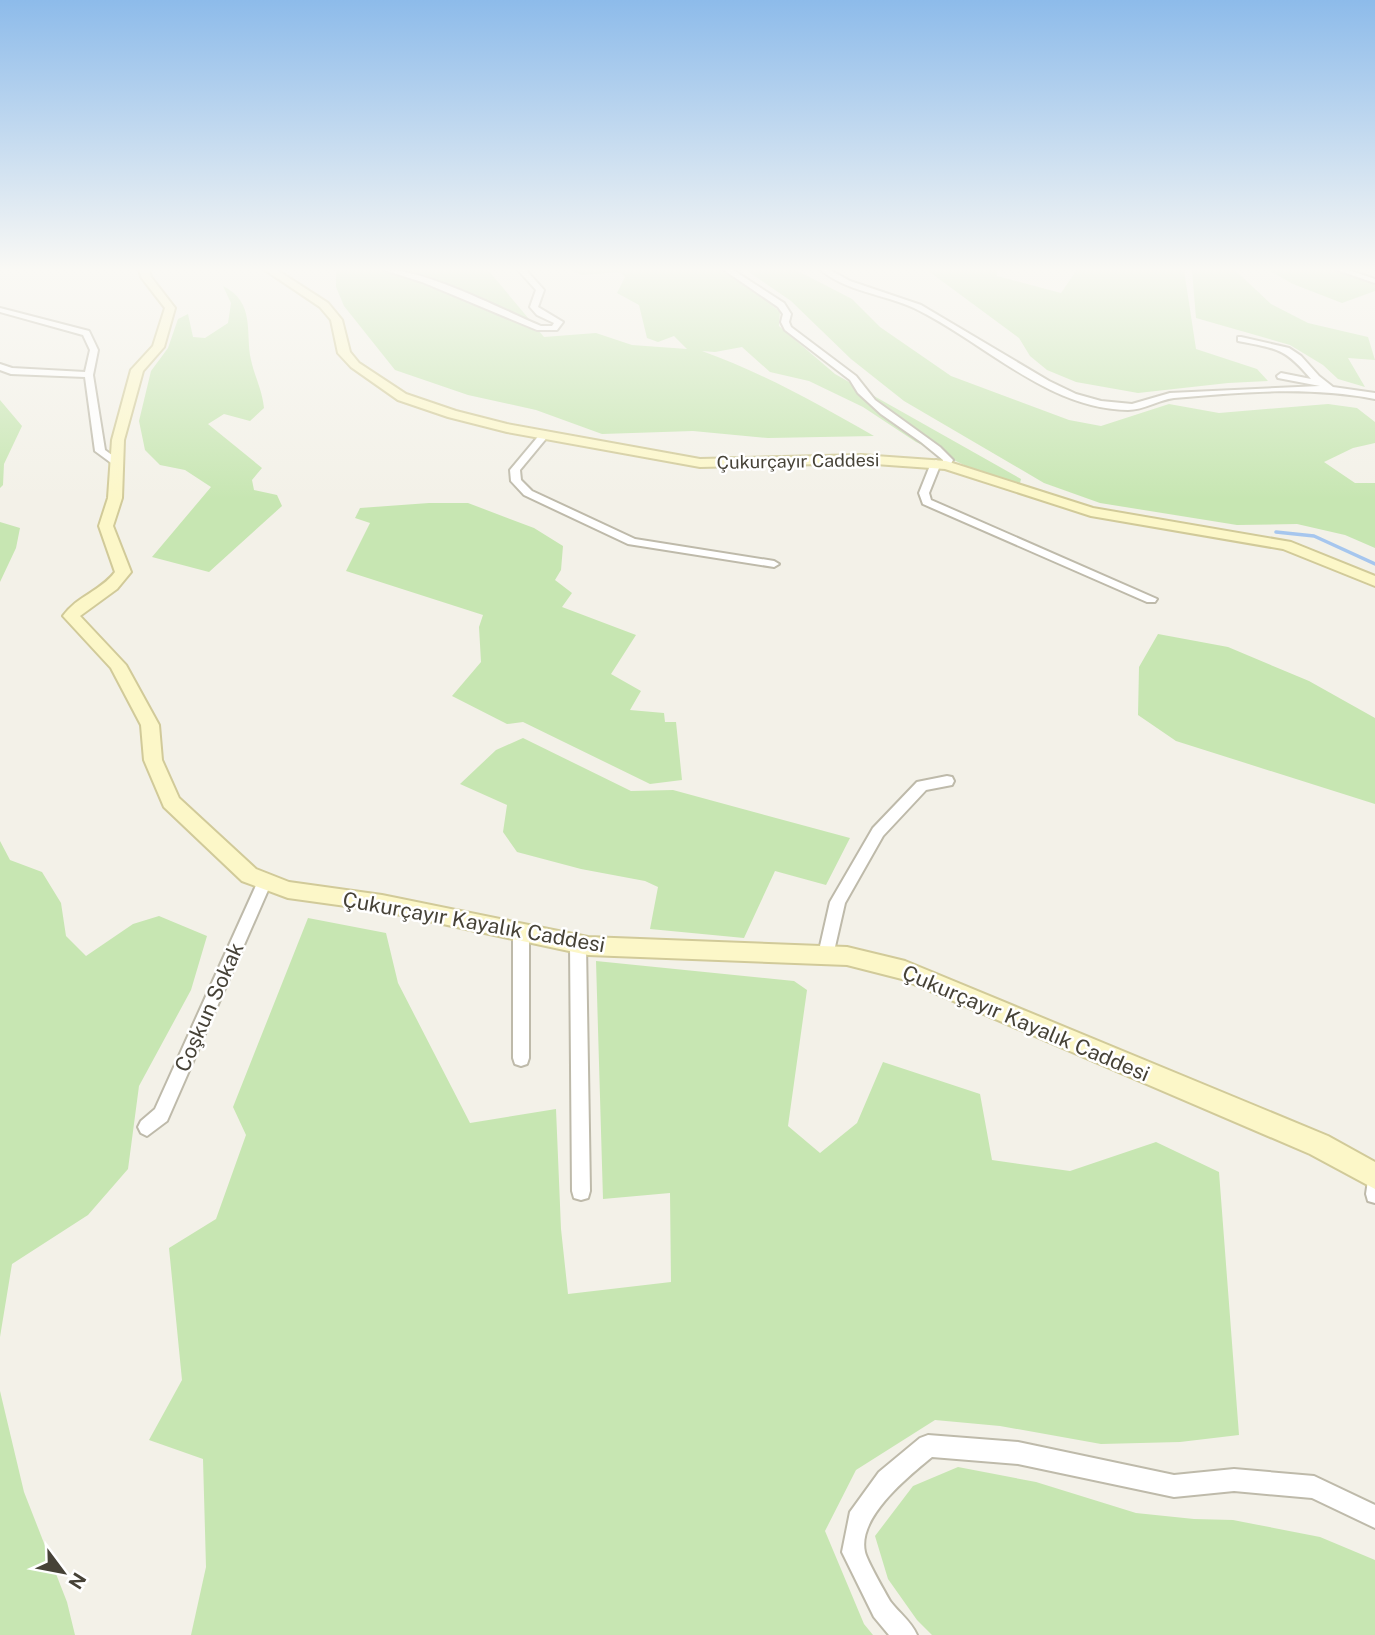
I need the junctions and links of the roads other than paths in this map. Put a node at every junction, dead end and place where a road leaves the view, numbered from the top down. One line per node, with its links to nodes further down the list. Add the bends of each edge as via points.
1 (92, 346): 8 (street)
2 (158, 346): 14 (street, via 137,370 118,440)
3 (342, 346): 13 (street, Çukurçayır Caddesi, via 355,365 402,397)
4 (812, 346): 15 (street, via 853,378 874,403 936,447 948,460)
5 (985, 346): 11 (street, via 1025,373 1071,393 1128,407 1161,397)
6 (1272, 346): 10 (street, via 1297,357)
7 (0, 367): 8 (street)
8 (89, 375): 14 (street, via 100,451)
9 (1281, 376): 10 (street)
10 (1318, 383): 11 (street)
11 (1330, 388): 12 (street)
12 (1375, 396)
13 (544, 435): 15 (street, Çukurçayır Caddesi, via 700,463 861,459); 16 (street, via 514,470 516,481 528,493 632,542)
14 (117, 463): 20 (street, Çukurçayır Kayalık Caddesi, via 115,498 106,526 123,572 117,583 77,607 71,616 118,665 150,725 153,760 171,802 249,874)
15 (941, 464): 17 (street, Çukurçayır Caddesi, via 1091,512 1286,545); 18 (street, via 924,494 927,502)
16 (774, 564)
17 (1375, 581)
18 (1151, 599)
19 (947, 781): 23 (street, via 922,786 878,832 838,902)
20 (265, 881): 21 (street, Çukurçayır Kayalık Caddesi, via 288,890 382,903); 25 (street, Coşkun Sokak, via 161,1115)
21 (521, 932): 22 (street, Çukurçayır Kayalık Caddesi); 24 (street)
22 (578, 944): 23 (street, Çukurçayır Kayalık Caddesi); 28 (street)
23 (825, 956): 26 (street, Çukurçayır Kayalık Caddesi, via 848,956 918,975 1320,1145)
24 (522, 1058)
25 (147, 1127)
26 (1375, 1175)
27 (1375, 1187): 29 (street)
28 (582, 1191)
29 (1375, 1194)
30 (1375, 1517): 31 (street, via 1314,1487 1234,1480 1174,1486 1018,1453 928,1446 887,1480 865,1510 858,1520 853,1552 882,1609)
31 (905, 1635)

